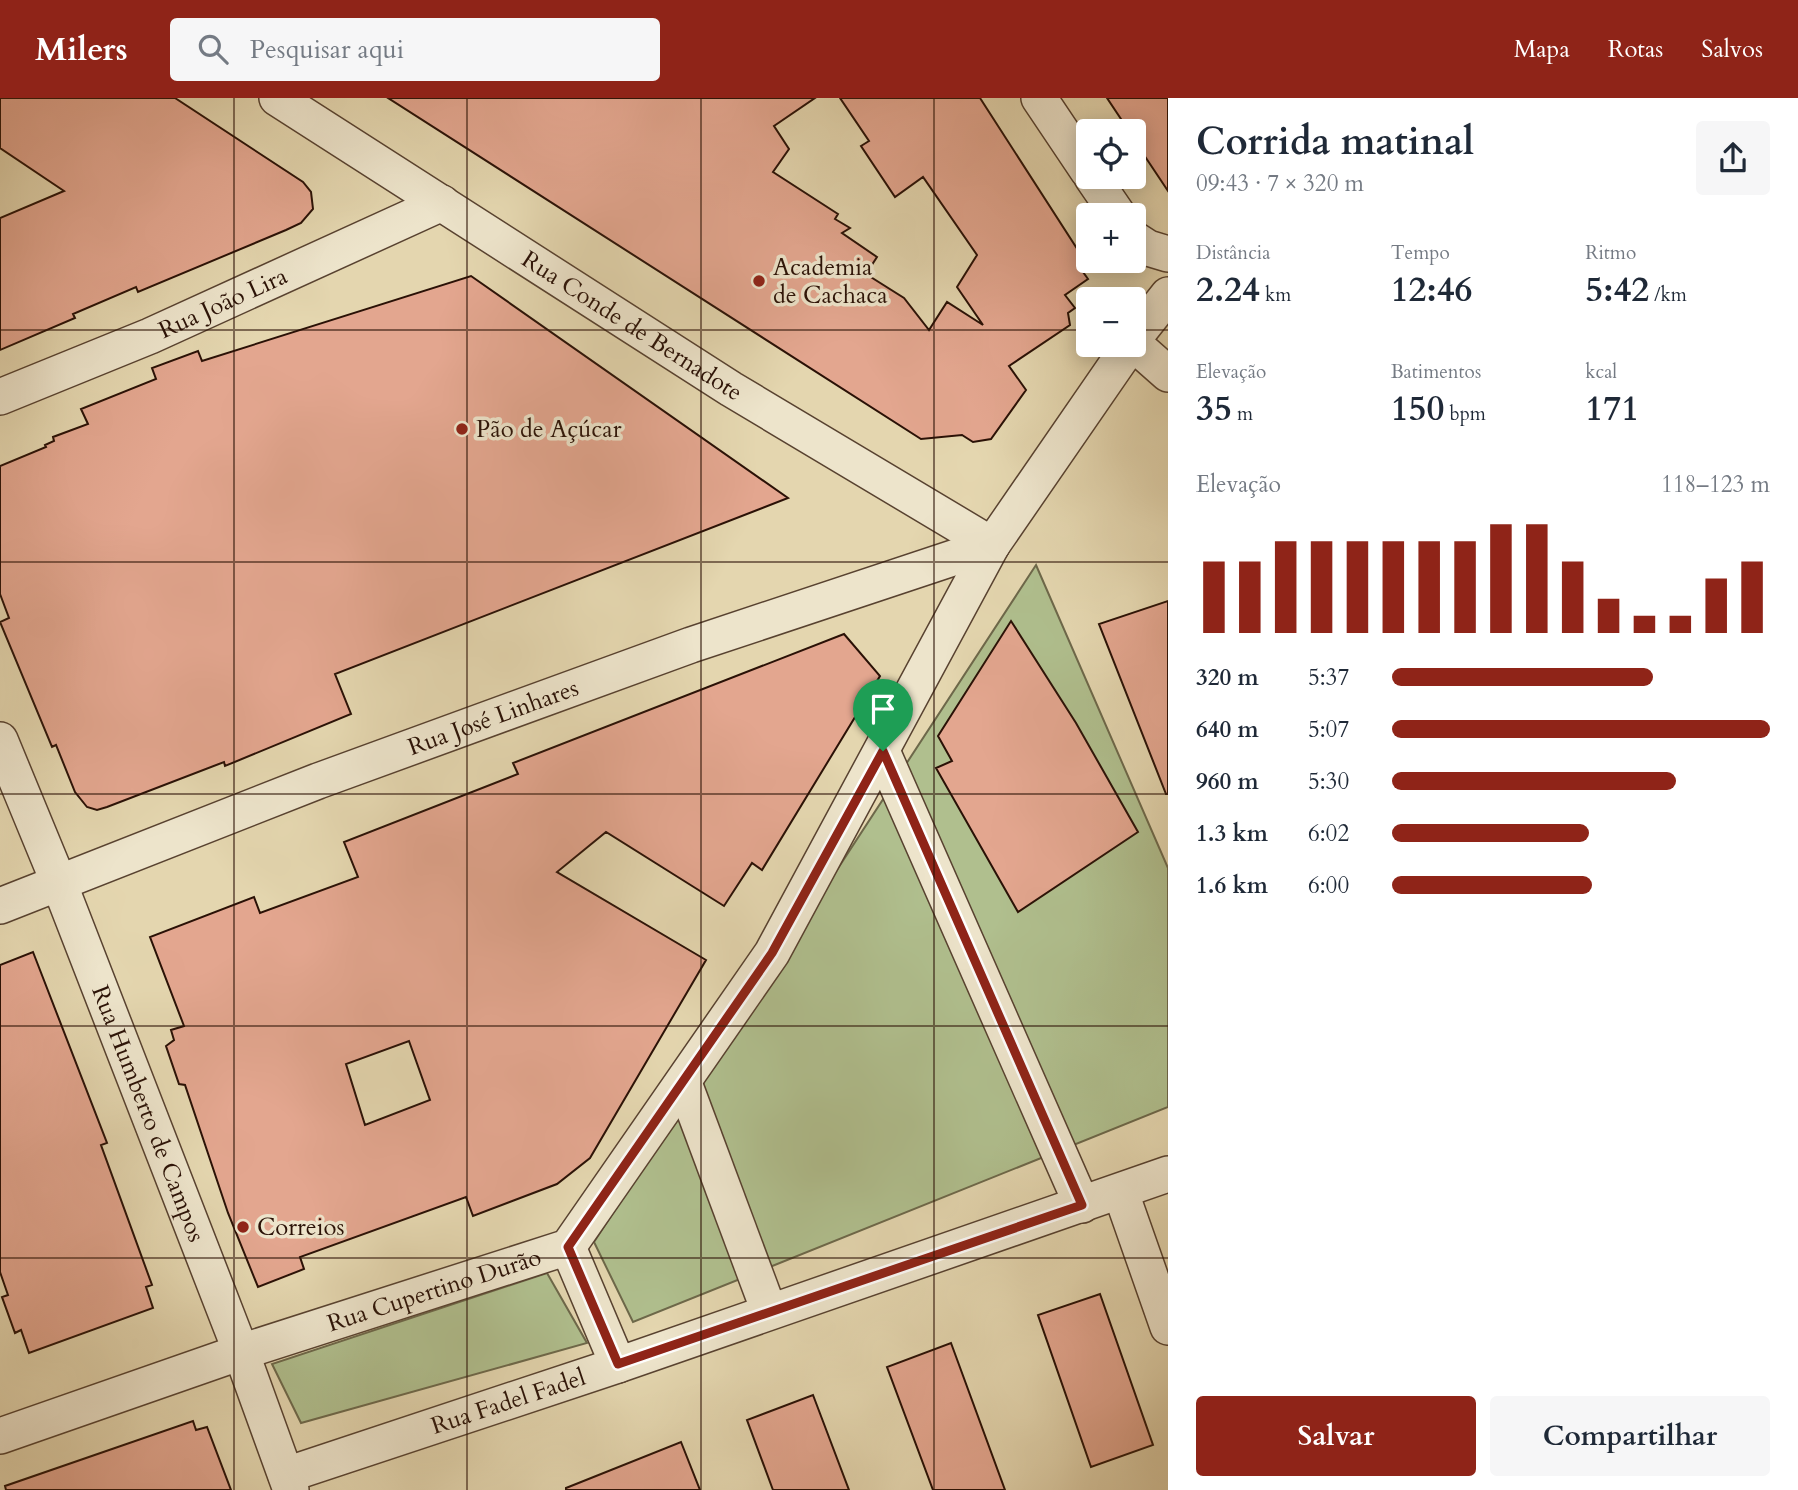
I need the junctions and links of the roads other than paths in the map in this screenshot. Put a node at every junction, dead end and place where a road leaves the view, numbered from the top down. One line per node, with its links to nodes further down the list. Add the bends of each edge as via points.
1 (276, 98): 4 (street, Rua Conde de Bernadote)
2 (1039, 98): 3 (street)
3 (1076, 153)
4 (442, 203): 12 (street, Rua João Lira, via 150,336); 13 (street, Rua Conde de Bernadote, via 730,390)
5 (1146, 247): 6 (street)
6 (1168, 254)
7 (1168, 295): 8 (street, Rua Cupertino Durão)
8 (1146, 325)
9 (1146, 354): 11 (street)
10 (1123, 357): 13 (street, Rua Cupertino Durão)
11 (1168, 374)
12 (0, 397)
13 (992, 545): 15 (street, Rua Cupertino Durão); 16 (street, Rua José Linhares, via 691,645 318,781)
14 (0, 740): 16 (street, Rua Humberto de Campos)
15 (883, 751): 18 (street, Rua Cupertino Durão, via 772,953); 21 (street)
16 (59, 883): 17 (street, Rua José Linhares); 25 (street, Rua Humberto de Campos)
17 (0, 906)
18 (684, 1083): 22 (street, Rua Cupertino Durão); 23 (street)
19 (1168, 1174): 20 (street, Rua Fadel Fadel)
20 (1121, 1193): 21 (street, Rua Fadel Fadel); 24 (street)
21 (1082, 1205): 23 (street, Rua Fadel Fadel)
22 (568, 1247): 25 (street, Rua Cupertino Durão); 26 (street)
23 (769, 1311): 26 (street, Rua Fadel Fadel)
24 (1168, 1327)
25 (241, 1352): 27 (street, Rua Cupertino Durão); 28 (street, Rua Humberto de Campos)
26 (618, 1364): 28 (street, Rua Fadel Fadel)
27 (0, 1436)
28 (288, 1483)

